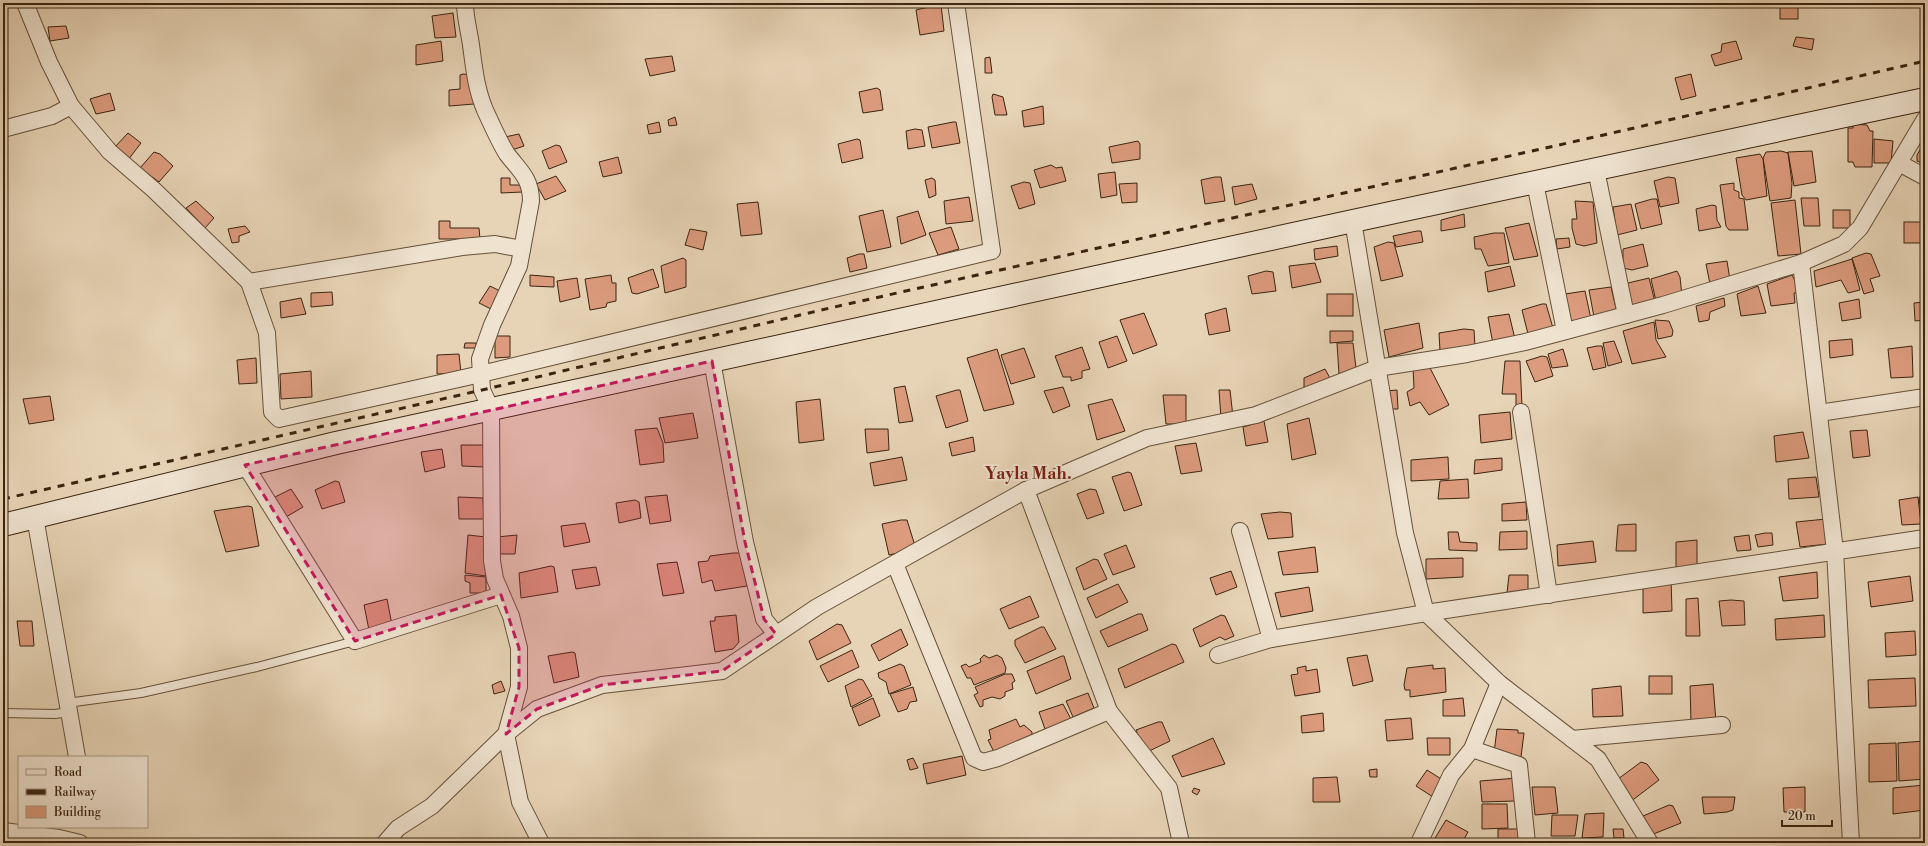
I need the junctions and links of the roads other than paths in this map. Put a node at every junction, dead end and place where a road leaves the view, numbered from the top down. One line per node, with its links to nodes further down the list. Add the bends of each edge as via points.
1 (25, 3): 5 (street, via 49,62)
2 (465, 3): 13 (street, via 465,18 477,85 485,110 507,153 519,167 531,191)
3 (956, 3): 20 (street, via 992,250)
4 (1925, 100): 9 (street)
5 (71, 106): 7 (street, via 52,116); 15 (street, via 110,152 154,190)
6 (1925, 119): 8 (street)
7 (3, 129)
8 (1898, 164): 10 (street); 14 (street, via 1860,228 1844,244)
9 (1596, 170): 11 (street); 16 (street)
10 (1925, 177)
11 (1535, 182): 12 (street); 17 (street)
12 (1353, 221): 18 (street); 19 (street)
13 (522, 249): 15 (street, via 495,244 462,247); 20 (street, via 518,266 480,359)
14 (1801, 263): 16 (street); 24 (street)
15 (249, 282): 20 (street, via 267,332 272,412 279,419)
16 (1626, 315): 17 (street)
17 (1565, 331): 19 (street, via 1467,354)
18 (712, 360): 22 (street); 36 (street, via 745,542 764,619)
19 (1377, 368): 26 (street, via 1256,414 1147,438); 35 (street, via 1405,533)
20 (481, 374): 22 (street, via 482,390)
21 (1925, 397): 24 (street)
22 (491, 410): 25 (street); 33 (street, via 492,561)
23 (1521, 412): 34 (street)
24 (1819, 413): 31 (street)
25 (245, 465): 27 (street); 38 (street)
26 (1026, 490): 32 (street); 42 (street)
27 (35, 517): 28 (street); 41 (street)
28 (3, 525)
29 (1240, 531): 37 (street)
30 (1925, 538): 31 (street)
31 (1835, 551): 34 (street); 58 (street)
32 (896, 564): 36 (street, via 817,607); 42 (street, via 974,758 983,762 998,758)
33 (501, 595): 38 (street); 45 (street, via 511,616 519,648 519,687)
34 (1549, 595): 35 (street)
35 (1426, 613): 37 (street); 40 (street)
36 (776, 634): 45 (street, via 722,671 602,685 537,709)
37 (1271, 639): 39 (street)
38 (355, 641): 41 (lane, via 257,667)
39 (1218, 656)
40 (1499, 683): 46 (street); 47 (street)
41 (68, 707): 43 (lane, via 55,714); 48 (street)
42 (1109, 711): 54 (street, via 1170,788)
43 (3, 713)
44 (1722, 725): 46 (street)
45 (506, 734): 52 (street, via 432,806 398,828); 53 (street, via 520,802)
46 (1572, 739): 57 (street, via 1598,759)
47 (1472, 749): 55 (street, via 1451,775); 56 (street, via 1518,765)
48 (77, 756)
49 (3, 831): 50 (street)
50 (63, 836): 51 (street)
51 (80, 843)
52 (385, 843)
53 (541, 843)
54 (1181, 843)
55 (1419, 843)
56 (1527, 843)
57 (1650, 843)
58 (1851, 843)

